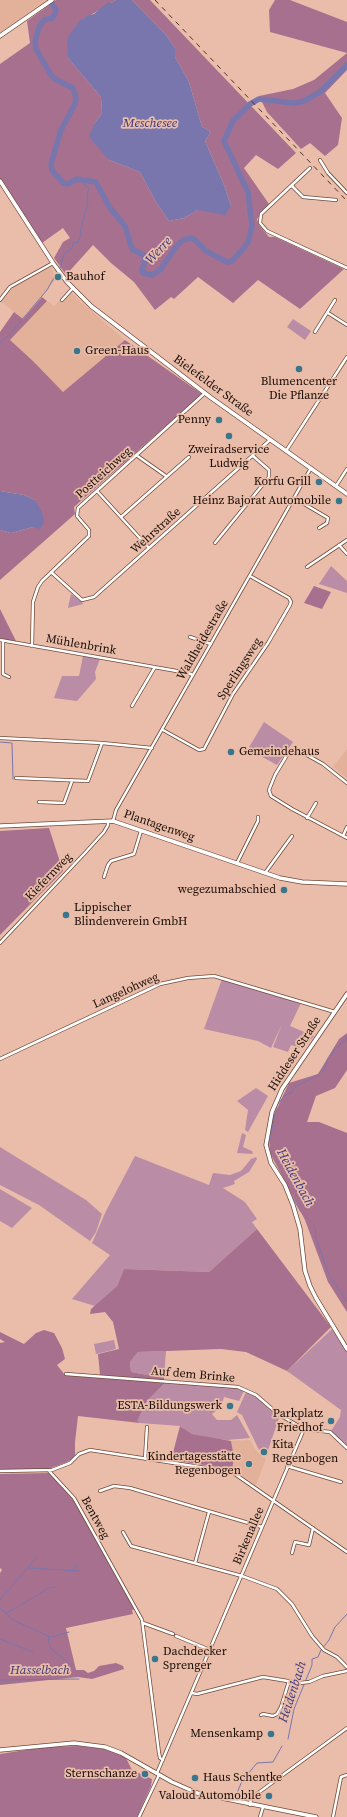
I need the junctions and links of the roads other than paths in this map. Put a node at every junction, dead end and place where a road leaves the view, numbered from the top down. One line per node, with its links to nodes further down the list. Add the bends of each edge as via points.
1 (52, 0): 2 (main road)
2 (0, 36)
3 (320, 160): 7 (street, via 328,173)
4 (310, 168): 6 (street, via 295,180)
5 (0, 181): 9 (main road, Bielefelder Straße)
6 (292, 186): 8 (street, via 303,197); 10 (street, via 261,214 260,225 267,231)
7 (347, 193)
8 (336, 200)
9 (53, 263): 11 (main road, Bielefelder Straße); 12 (street, via 10,287)
10 (347, 268)
11 (73, 288): 13 (street); 19 (main road, Bielefelder Straße, via 117,327)
12 (0, 300)
13 (62, 300)
14 (335, 300): 15 (street)
15 (328, 312): 16 (street); 17 (street)
16 (347, 325)
17 (315, 332)
18 (347, 357): 21 (street)
19 (205, 393): 20 (main road, Bielefelder Straße); 22 (street, Postteichweg)
20 (270, 440): 21 (main road, Bielefelder Straße); 23 (street, Wehrstraße)
21 (286, 451): 25 (main road, Bielefelder Straße)
22 (136, 455): 27 (street); 29 (street, Postteichweg)
23 (252, 456): 35 (street, via 269,470 270,477); 37 (street, Wehrstraße)
24 (189, 457): 27 (street)
25 (311, 468): 28 (main road, Bielefelder Straße); 31 (street, Waldheidestraße)
26 (347, 469): 28 (street)
27 (166, 476): 32 (street)
28 (335, 486): 30 (main road, Bielefelder Straße)
29 (97, 491): 32 (street); 40 (street, Postteichweg, via 77,510 77,516 89,530 89,536)
30 (347, 494)
31 (294, 498): 33 (street, via 328,518 327,523); 41 (street, Waldheidestraße)
32 (121, 517): 37 (street)
33 (319, 528)
34 (347, 540): 36 (street)
35 (215, 543)
36 (339, 545): 38 (street); 39 (street)
37 (149, 548): 40 (street, Wehrstraße, via 91,599 82,600)
38 (347, 554)
39 (308, 567)
40 (50, 572): 45 (street, via 35,595)
41 (250, 576): 44 (street, Waldheidestraße); 50 (street, Sperlingsweg, via 289,598 290,605 233,694 204,749 199,750)
42 (190, 637): 44 (street)
43 (1, 640): 45 (street, Mühlenbrink); 48 (street, Mühlenbrink, via 3,674)
44 (211, 644): 47 (street, Waldheidestraße)
45 (32, 646): 46 (street, Mühlenbrink)
46 (155, 667): 47 (street, Mühlenbrink); 49 (street)
47 (193, 675): 50 (street, Waldheidestraße)
48 (8, 677)
49 (132, 706)
50 (163, 730): 53 (street, Waldheidestraße)
51 (0, 738): 52 (street)
52 (102, 743): 53 (street); 55 (street, via 88,782)
53 (152, 748): 61 (street, Waldheidestraße)
54 (16, 778): 55 (street)
55 (72, 781): 57 (street, via 64,803)
56 (347, 783): 60 (street, via 337,773 302,750 291,751 268,790 271,796)
57 (39, 802)
58 (316, 803): 60 (street)
59 (258, 817): 68 (street)
60 (307, 818): 66 (street)
61 (110, 821): 62 (main road, Plantagenweg); 64 (main road, Plantagenweg); 72 (street, Kiefernweg, via 104,832)
62 (0, 826)
63 (347, 827): 66 (street)
64 (141, 830): 68 (main road, Plantagenweg); 70 (street, via 134,854 111,861)
65 (292, 836): 69 (street)
66 (343, 836): 67 (street)
67 (347, 838)
68 (237, 863): 69 (main road, Plantagenweg)
69 (265, 873): 71 (main road, Plantagenweg, via 294,881)
70 (104, 877)
71 (347, 884)
72 (0, 943)
73 (347, 994): 74 (main road, Hiddeser Straße)
74 (335, 1012): 75 (street, Langelohweg, via 214,976 188,978 160,984); 76 (main road, Hiddeser Straße, via 278,1095 266,1145 271,1163 293,1205 300,1228 305,1271 310,1286)
75 (0, 1059)
76 (347, 1349)
77 (66, 1374): 79 (street, Auf dem Brinke, via 238,1387 256,1395 276,1412)
78 (147, 1427): 81 (street)
79 (304, 1429): 80 (street, Auf dem Brinke, via 330,1432); 82 (street, Birkenallee)
80 (347, 1448)
81 (145, 1459): 83 (street, via 90,1450 79,1454 70,1463); 87 (street, via 232,1472)
82 (287, 1466): 85 (street); 87 (street, Birkenallee)
83 (49, 1470): 84 (street); 96 (street, Bentweg, via 74,1498)
84 (0, 1471)
85 (341, 1482)
86 (100, 1491): 88 (street, via 120,1486)
87 (274, 1501): 89 (street, Birkenallee); 90 (street)
88 (209, 1512): 89 (street); 94 (street)
89 (262, 1527): 95 (street, Birkenallee)
90 (313, 1528): 92 (street); 93 (street, via 309,1545 295,1542)
91 (123, 1532): 94 (street, via 131,1546)
92 (347, 1552)
93 (292, 1553)
94 (195, 1563): 95 (street)
95 (242, 1576): 97 (street, Birkenallee); 98 (street, via 278,1589 292,1604 321,1647)
96 (143, 1623): 97 (street); 105 (street, Bentweg, via 158,1753)
97 (210, 1650): 101 (street, Birkenallee)
98 (347, 1667)
99 (347, 1671): 100 (street, via 309,1682)
100 (289, 1681): 101 (street, via 263,1677 197,1694); 102 (street, via 277,1714)
101 (192, 1693): 105 (street, Birkenallee)
102 (261, 1715)
103 (347, 1728): 108 (street, via 254,1796)
104 (0, 1750): 106 (main road, via 74,1743 95,1745 122,1753)
105 (163, 1760): 106 (street, Birkenallee)
106 (158, 1774): 108 (main road, via 202,1795); 111 (street, Birkenallee)
107 (347, 1775): 114 (street, via 341,1777)
108 (250, 1805): 109 (main road)
109 (263, 1807): 110 (main road); 112 (street)
110 (298, 1815): 113 (main road)
111 (139, 1817)
112 (260, 1817)
113 (316, 1817)
114 (333, 1817)

